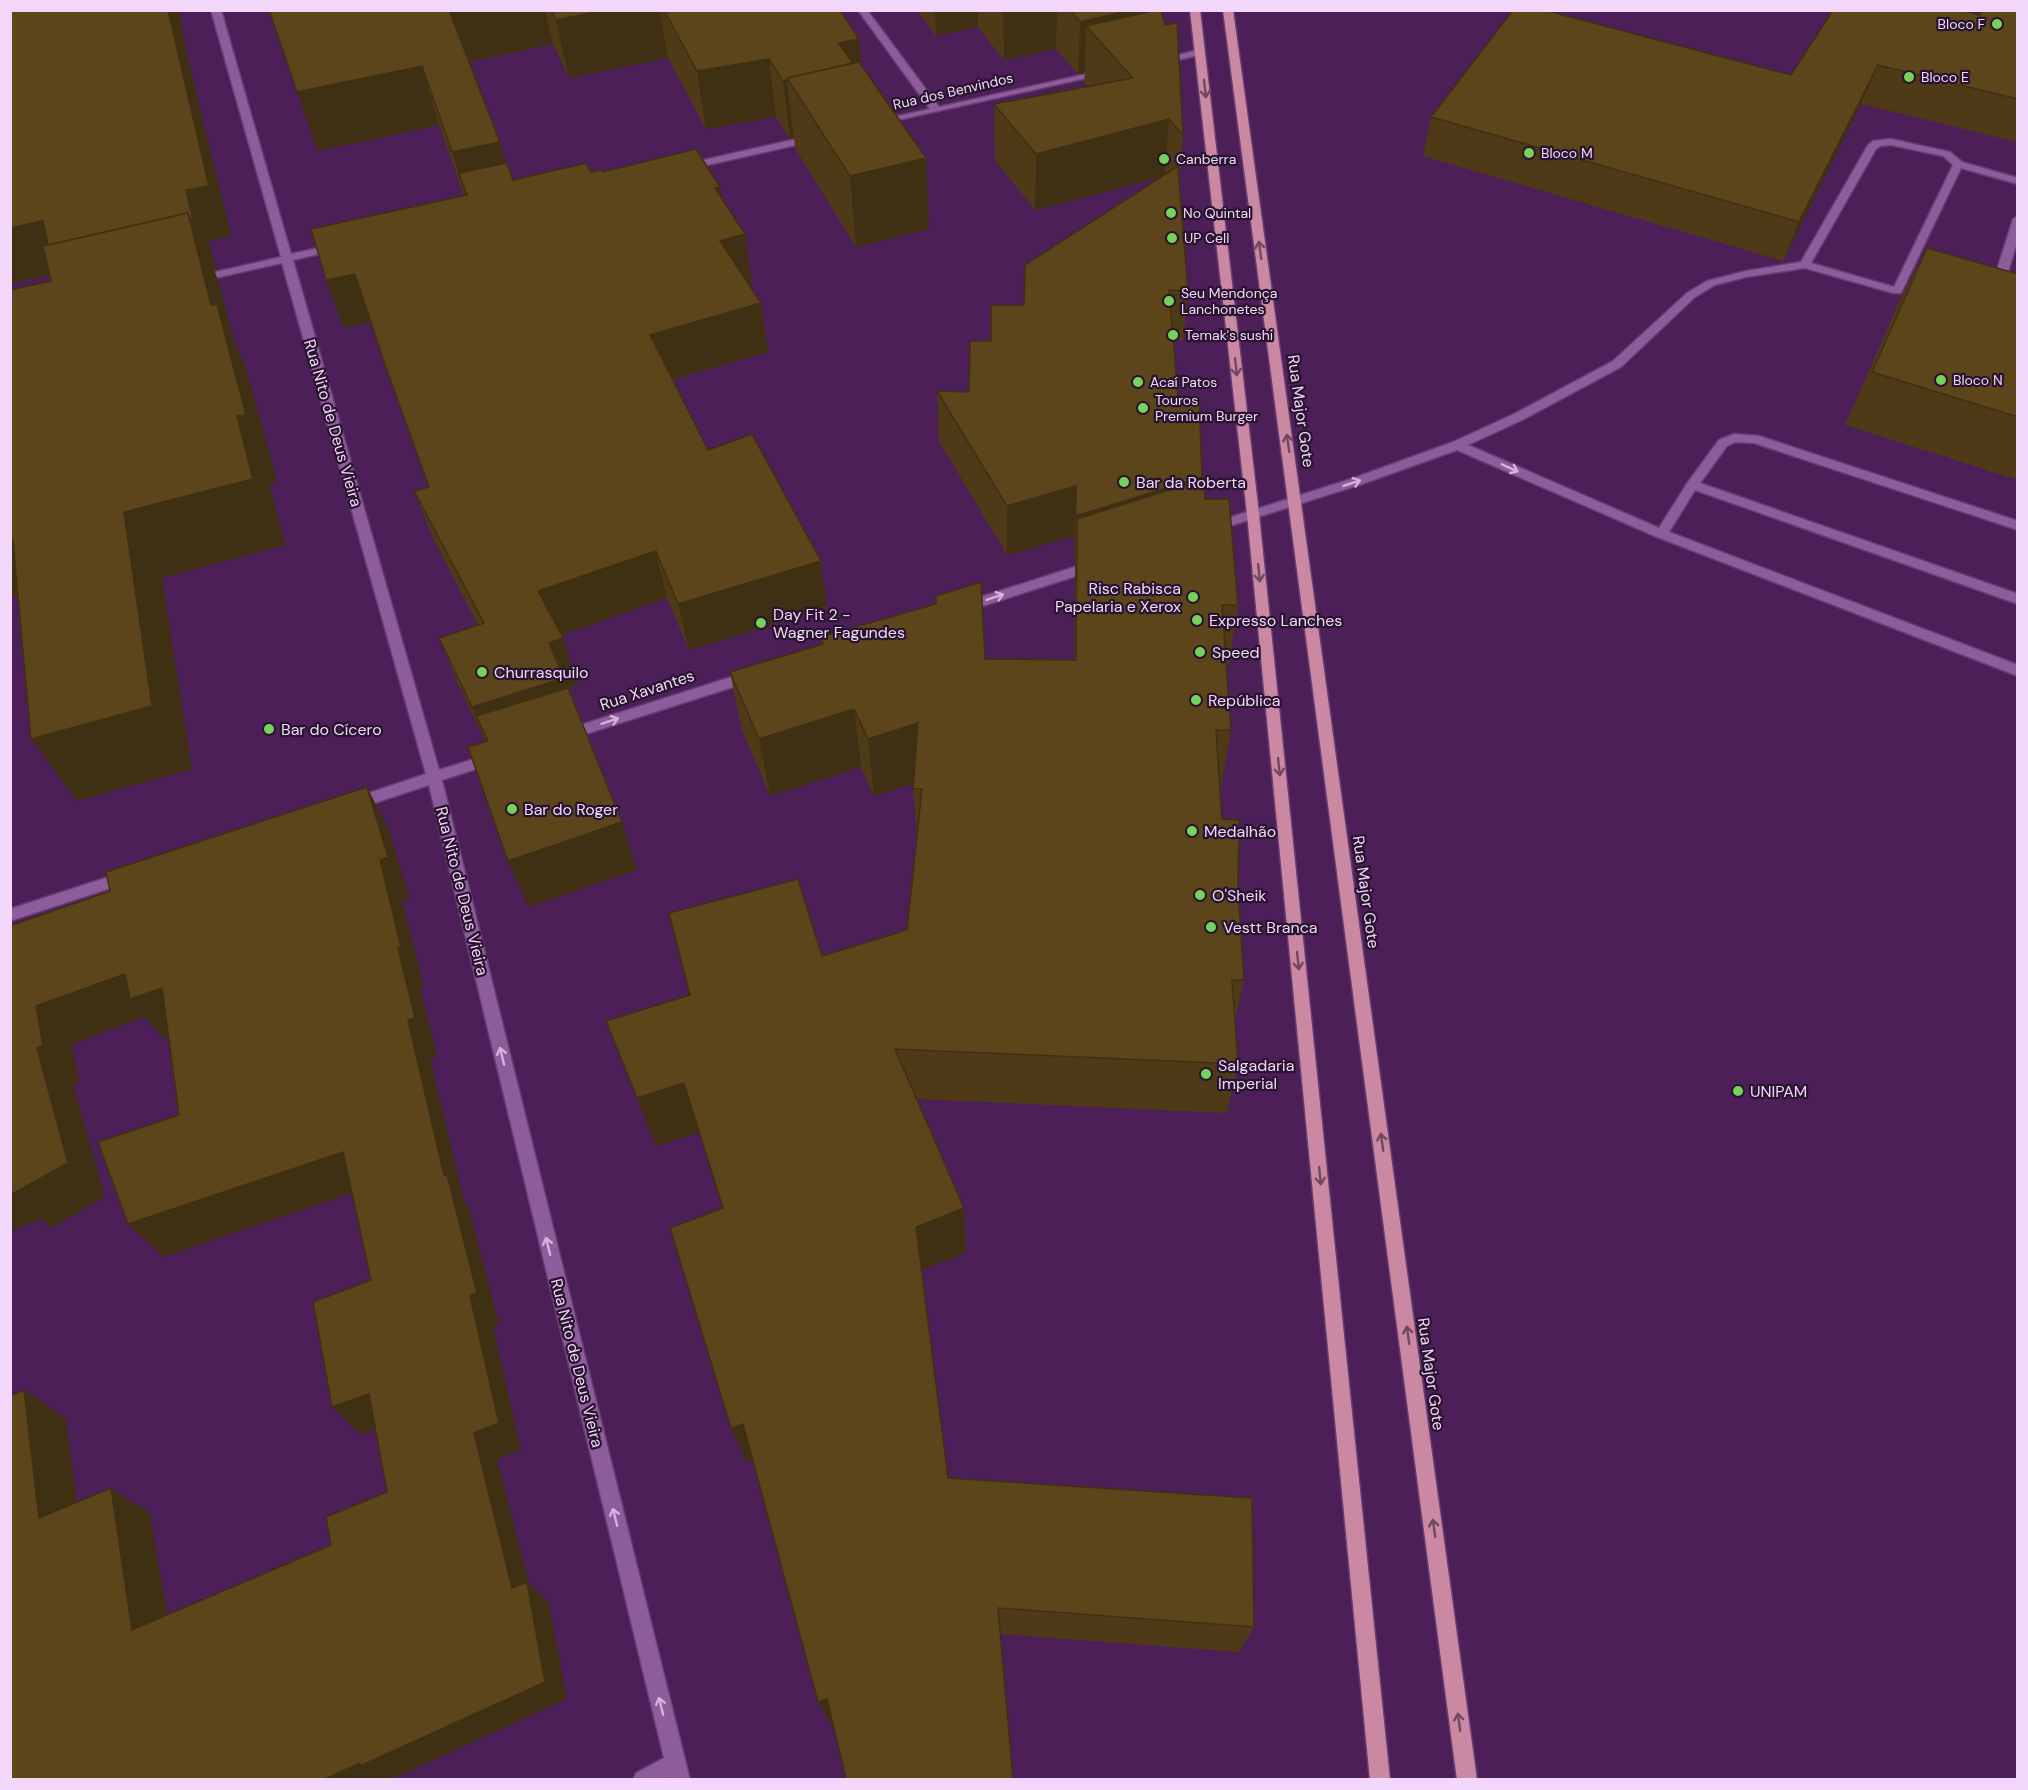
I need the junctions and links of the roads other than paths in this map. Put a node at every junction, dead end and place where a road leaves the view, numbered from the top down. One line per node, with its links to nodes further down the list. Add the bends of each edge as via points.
1 (216, 10): 16 (street, Rua Nito de Deus Vieira)
2 (862, 10): 8 (street)
3 (1195, 10): 5 (main road)
4 (1228, 10): 22 (main road, Rua Major Gote, one-way to 4)
5 (1200, 52): 6 (street); 23 (main road, one-way to 23)
6 (1143, 64)
7 (1120, 69): 8 (street, Rua dos Benvindos)
8 (936, 110): 9 (street, Rua dos Benvindos)
9 (866, 126)
10 (820, 137): 12 (street)
11 (1958, 164): 13 (street); 17 (street, via 1946,154 1891,142 1877,143); 17 (street, via 1902,293)
12 (669, 171)
13 (2018, 181)
14 (2018, 219): 19 (street)
15 (344, 245): 16 (street)
16 (285, 258): 18 (street); 34 (street, Rua Nito de Deus Vieira)
17 (1805, 265): 20 (street, via 1712,283 1691,295 1617,364)
18 (182, 283)
19 (1992, 305)
20 (1457, 445): 22 (street, one-way to 20); 26 (street, one-way to 26)
21 (1692, 485): 24 (street, via 1723,443 1734,438 1755,439); 26 (street); 28 (street)
22 (1296, 501): 23 (street); 41 (main road, Rua Major Gote, one-way to 22)
23 (1253, 514): 25 (street); 40 (main road, one-way to 40)
24 (2018, 526)
25 (1204, 530)
26 (1661, 534): 30 (street)
27 (1102, 563): 29 (street, one-way to 27)
28 (2018, 599)
29 (955, 610)
30 (2018, 671)
31 (762, 672): 32 (street, Rua Xavantes, one-way to 31)
32 (559, 737)
33 (502, 756): 34 (street)
34 (434, 777): 35 (street); 38 (street, Rua Nito de Deus Vieira, one-way to 34)
35 (334, 810)
36 (144, 871): 37 (street)
37 (10, 915)
38 (677, 1771): 39 (street)
39 (642, 1779)
40 (1380, 1779)
41 (1467, 1779)

